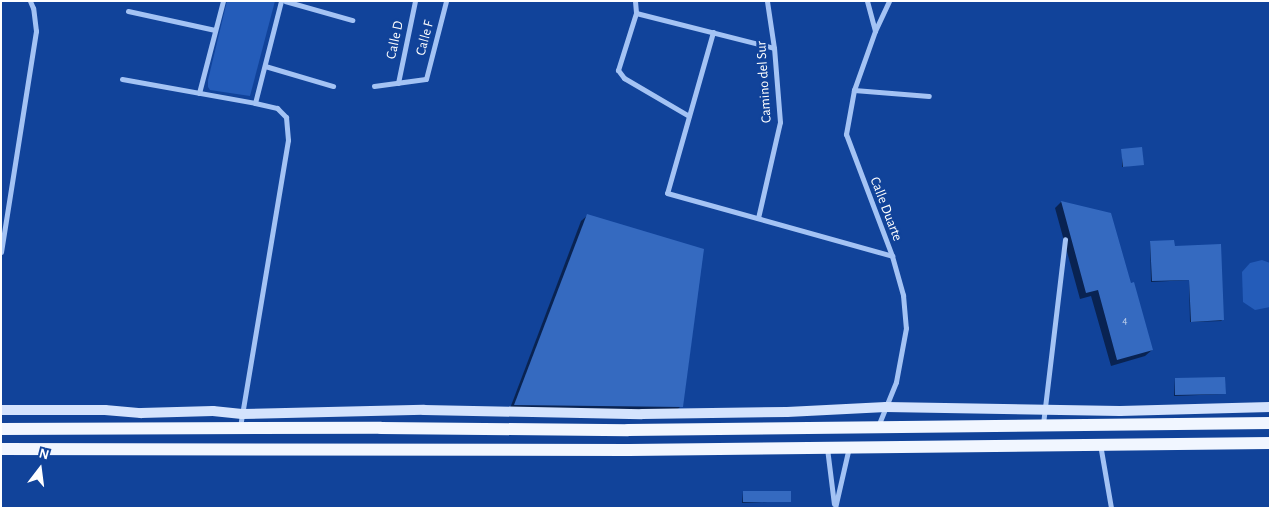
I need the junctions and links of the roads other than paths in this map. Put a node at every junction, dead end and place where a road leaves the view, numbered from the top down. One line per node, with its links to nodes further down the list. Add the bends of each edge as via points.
1 (30, 1): 30 (street, via 34,8 36,31)
2 (223, 1): 14 (street)
3 (281, 1): 18 (street)
4 (285, 1): 13 (street)
5 (415, 1): 20 (street, Calle D)
6 (446, 1): 20 (street, Calle F, via 425,80)
7 (635, 1): 12 (street)
8 (767, 1): 17 (street, Camino del Sur)
9 (867, 1): 16 (street)
10 (889, 1): 16 (street, Calle Duarte)
11 (128, 11): 14 (street)
12 (636, 13): 15 (street); 27 (street, via 618,70 624,78)
13 (352, 20)
14 (215, 30): 24 (street)
15 (713, 32): 17 (street); 27 (street)
16 (875, 32): 23 (street, Calle Duarte)
17 (774, 48): 28 (street, Camino del Sur, via 780,122)
18 (265, 66): 21 (street); 26 (street)
19 (122, 79): 24 (street)
20 (398, 84): 22 (street)
21 (333, 86)
22 (374, 86)
23 (854, 90): 25 (street); 31 (street, Calle Duarte, via 846,134)
24 (200, 93): 26 (street)
25 (929, 96)
26 (255, 103): 36 (street, via 277,108 286,116 288,140)
27 (689, 116): 28 (street, via 667,193)
28 (758, 218): 31 (street)
29 (1065, 240): 34 (street)
30 (1, 252)
31 (892, 256): 32 (street, Calle Duarte, via 903,295 906,328 896,382)
32 (886, 407): 34 (street); 36 (street, via 642,414 424,410); 39 (street, Calle Duarte)
33 (1270, 408): 34 (street)
34 (1044, 409): 38 (street)
35 (1, 410): 36 (street, via 213,411)
36 (242, 414): 40 (street)
37 (1270, 423): 38 (main road)
38 (1043, 424): 39 (main road)
39 (878, 426): 40 (main road, via 628,430)
40 (239, 428): 41 (main road)
41 (1, 429)
42 (1270, 443): 43 (main road)
43 (1100, 444): 44 (main road); 48 (street)
44 (849, 447): 45 (main road); 47 (street)
45 (827, 448): 46 (main road); 47 (street)
46 (1, 449)
47 (835, 508)
48 (1111, 508)

